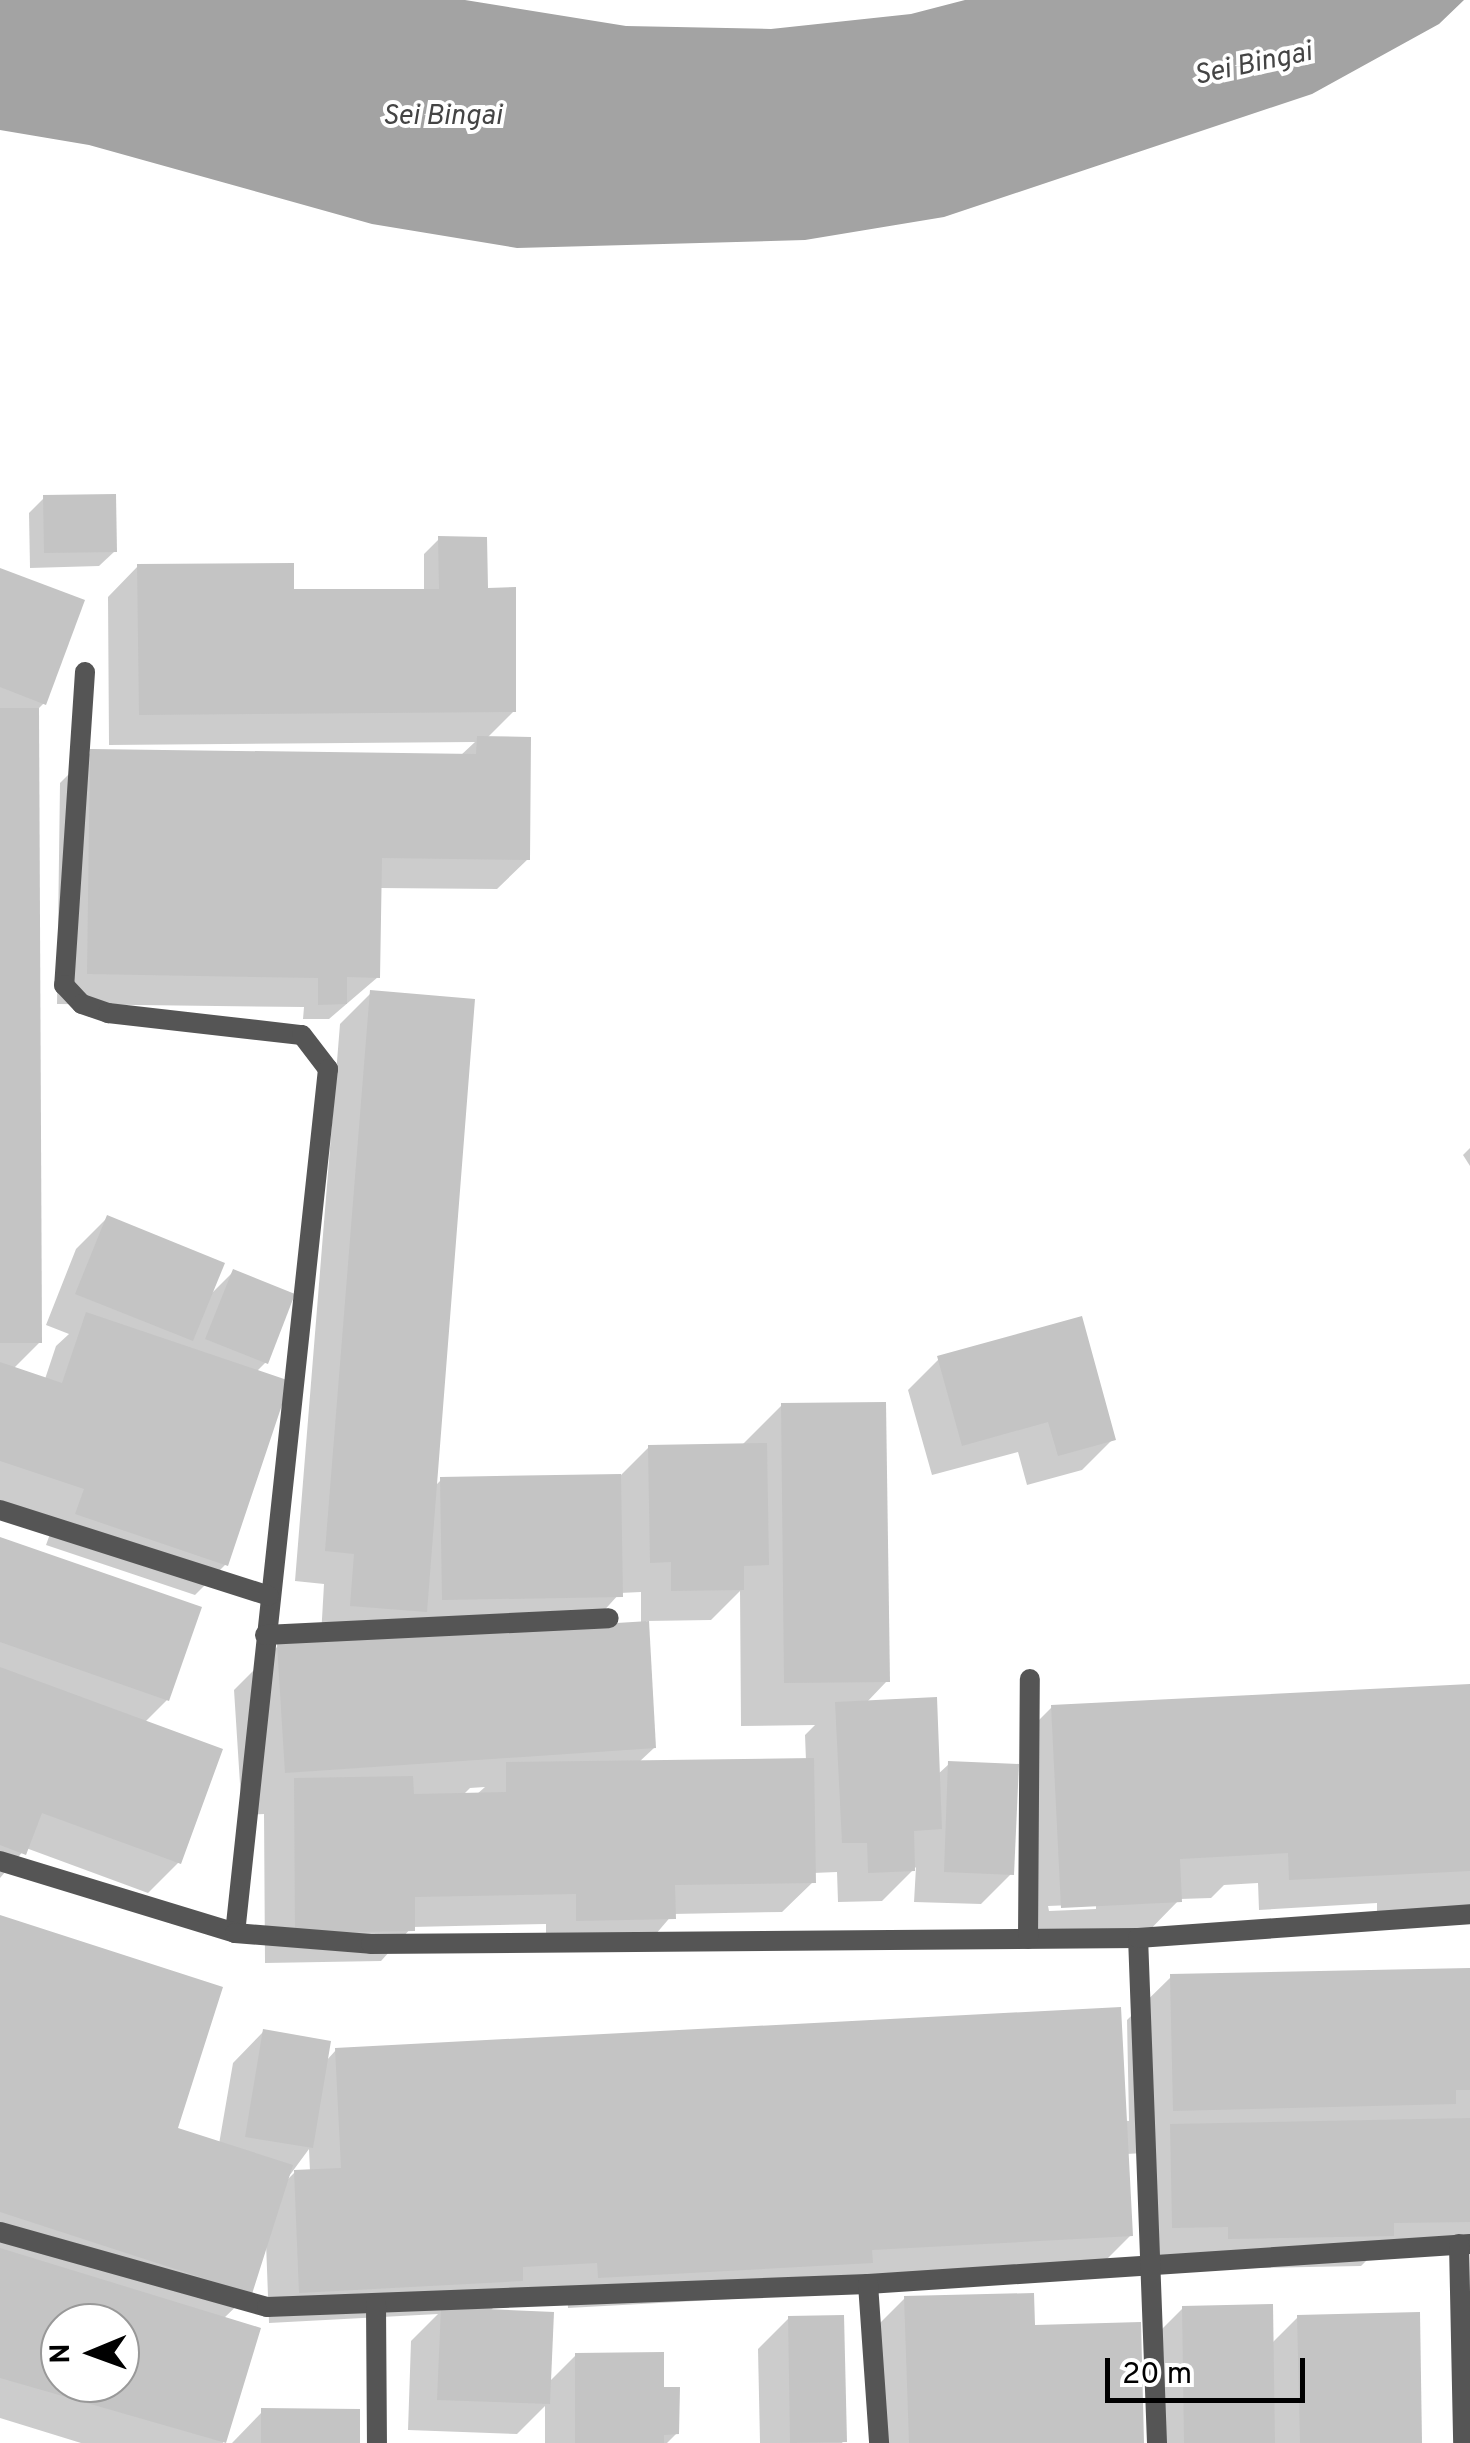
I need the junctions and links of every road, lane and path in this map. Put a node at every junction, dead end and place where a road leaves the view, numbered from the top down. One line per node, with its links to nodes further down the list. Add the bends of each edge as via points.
1 (85, 672): 3 (street, via 64,984 82,1004 108,1013 302,1035 328,1069)
2 (0, 1510): 3 (street)
3 (270, 1596): 5 (street)
4 (609, 1618): 5 (street)
5 (264, 1635): 9 (street)
6 (1030, 1678): 11 (street)
7 (0, 1862): 9 (street)
8 (1470, 1914): 10 (street)
9 (236, 1933): 11 (street, via 371,1944)
10 (1138, 1938): 11 (street); 14 (street)
11 (1028, 1939)
12 (0, 2232): 16 (street, via 226,2300 268,2307)
13 (1464, 2244): 14 (street); 20 (street)
14 (1155, 2266): 15 (street); 19 (street)
15 (868, 2284): 16 (street); 18 (street)
16 (376, 2305): 17 (street)
17 (377, 2443)
18 (880, 2443)
19 (1158, 2443)
20 (1462, 2443)

